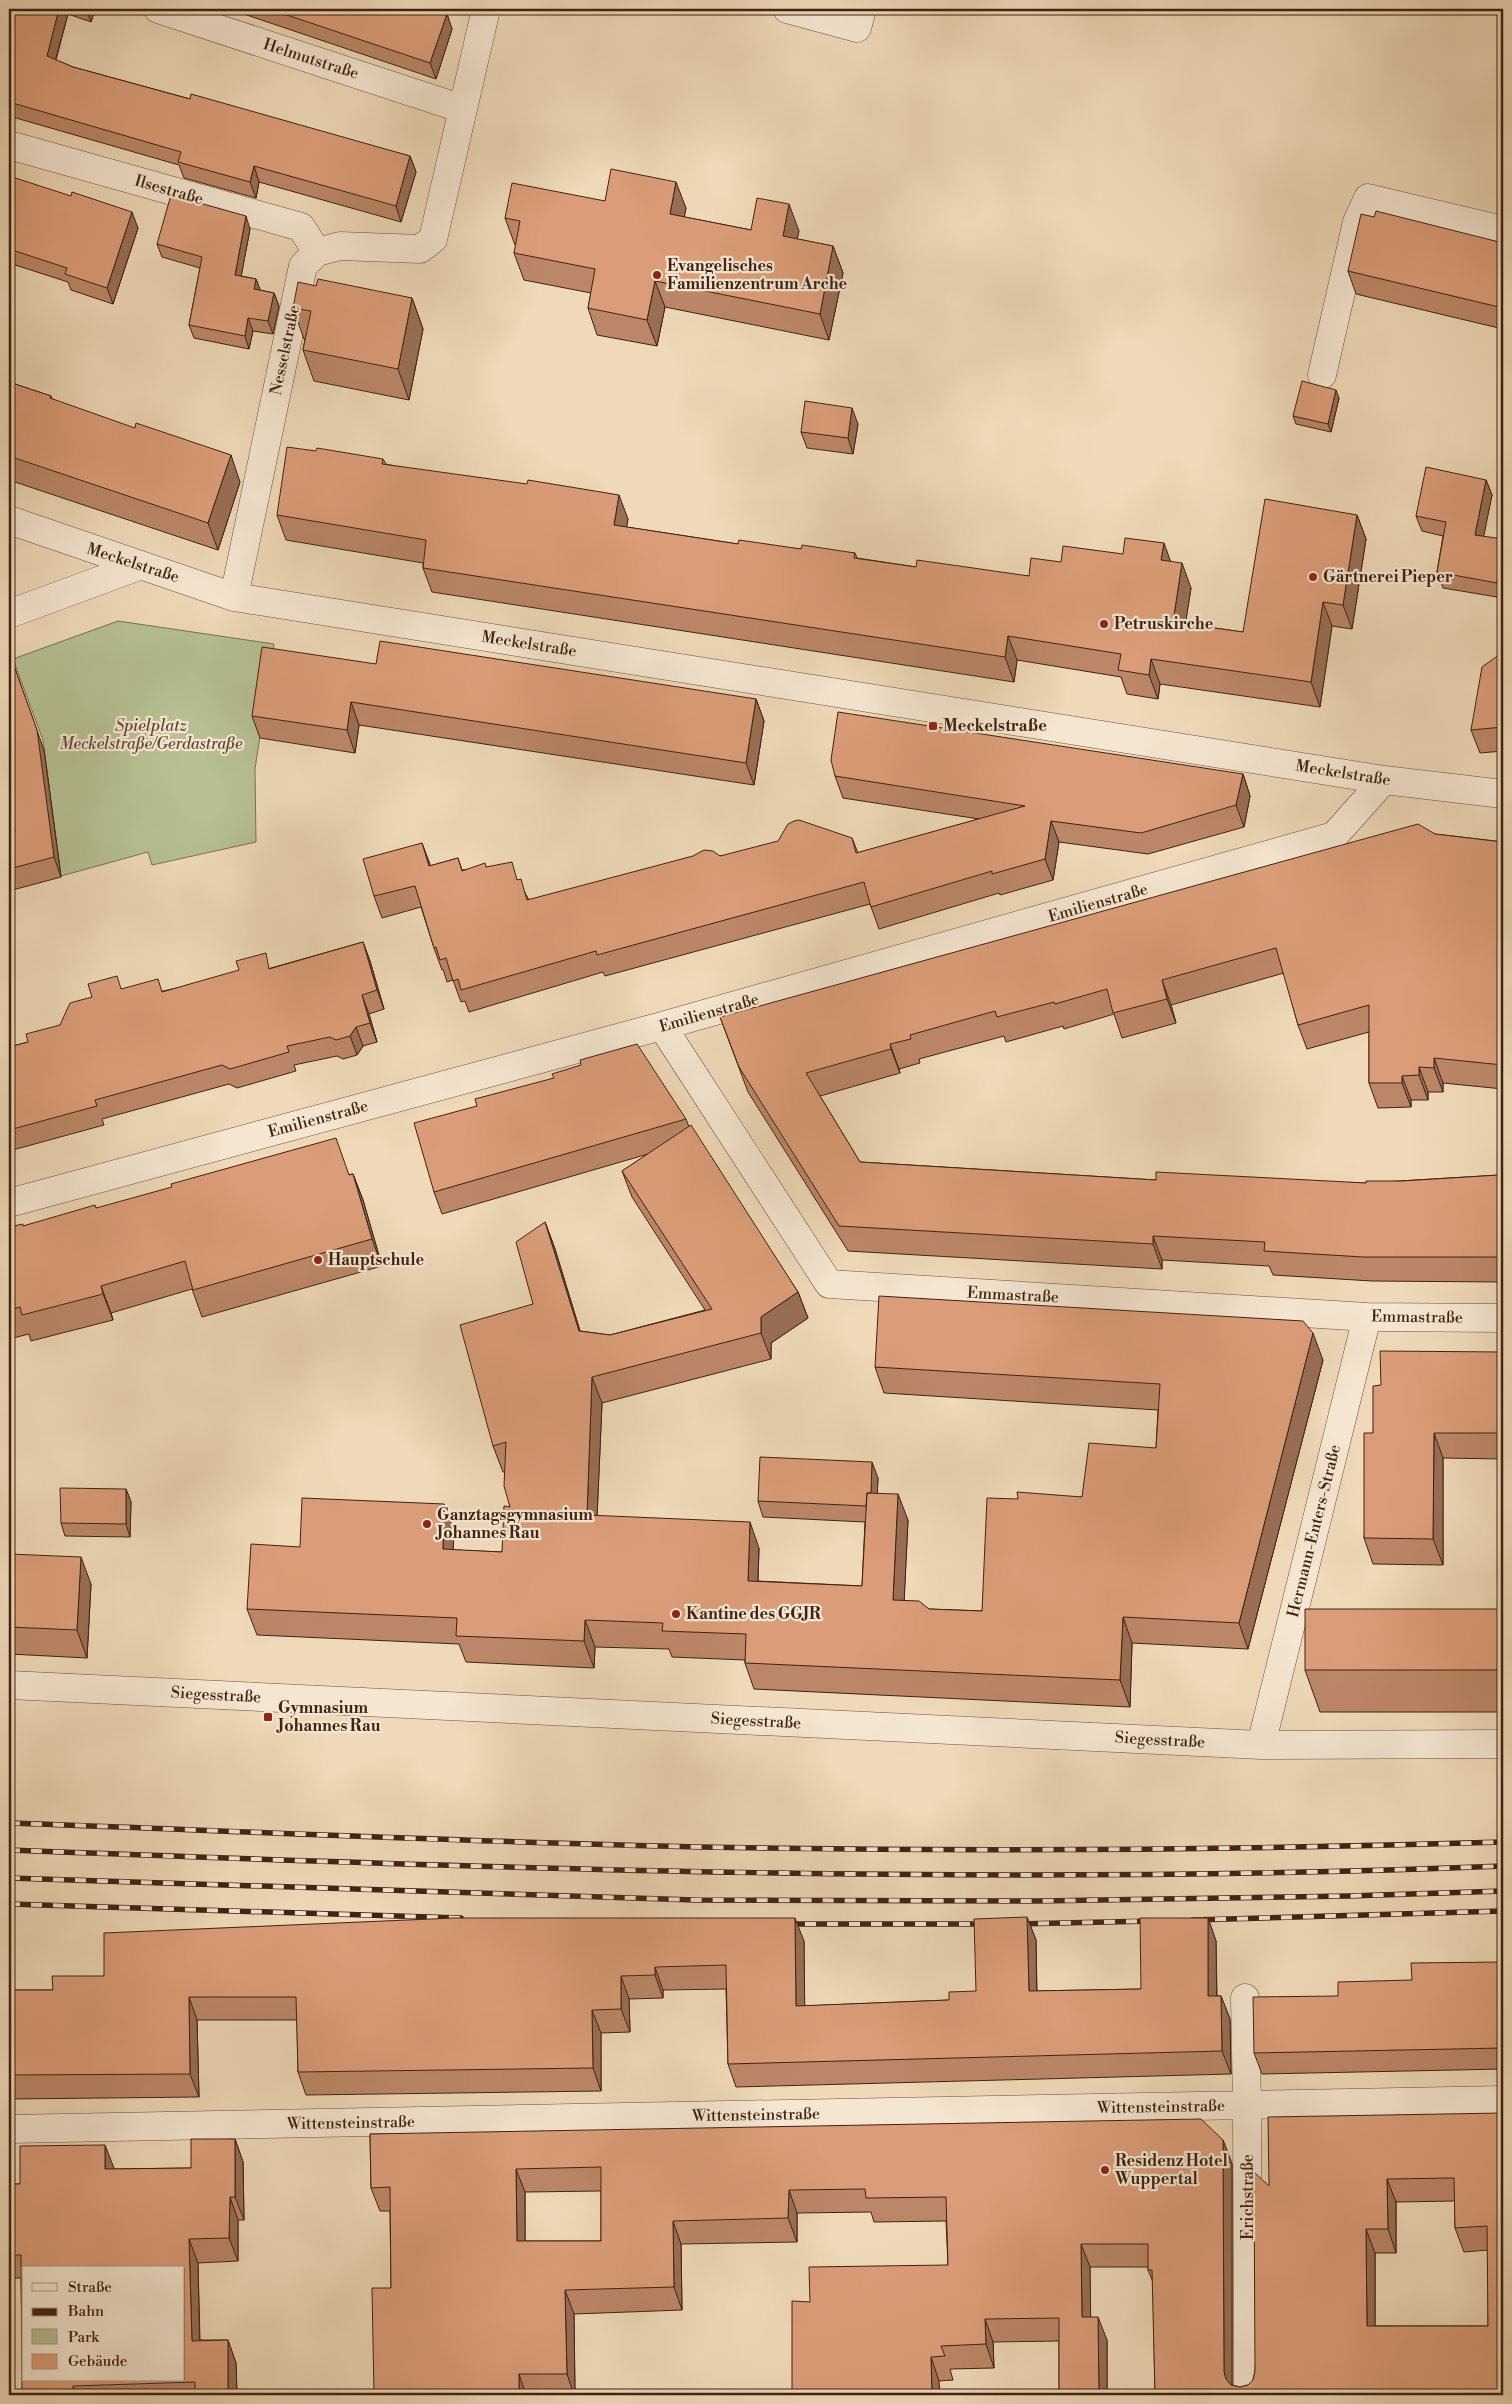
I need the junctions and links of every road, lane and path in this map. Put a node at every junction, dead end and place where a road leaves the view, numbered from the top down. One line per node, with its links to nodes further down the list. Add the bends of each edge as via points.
1 (158, 9): 5 (street, Helmutstraße)
2 (486, 9): 5 (street)
3 (787, 9): 4 (street, via 857,28)
4 (862, 9)
5 (463, 109): 8 (street, via 433,239 420,248 340,246)
6 (9, 145): 8 (street, Ilsestraße, via 301,227)
7 (1503, 230): 9 (street, via 1368,198 1357,222)
8 (317, 252): 12 (street, Nesselstraße, via 303,266)
9 (1322, 376)
10 (9, 520): 11 (street, Meckelstraße)
11 (139, 566): 12 (street, Meckelstraße); 13 (street)
12 (234, 597): 14 (street, Meckelstraße)
13 (9, 614)
14 (1384, 780): 15 (street, Meckelstraße); 16 (street, Emilienstraße, via 1334,836)
15 (1503, 794)
16 (662, 1026): 17 (street, Emilienstraße); 18 (street, Emmastraße, via 829,1284)
17 (9, 1203)
18 (1367, 1317): 19 (street, Emmastraße); 22 (street, Hermann-Enters-Straße)
19 (1503, 1318)
20 (9, 1685): 22 (street, Siegesstraße)
21 (1503, 1744): 22 (street, Siegesstraße)
22 (1261, 1745)
23 (1245, 1998): 25 (street, Erichstraße)
24 (1503, 2100): 25 (street, Wittensteinstraße)
25 (1248, 2106): 26 (street, Wittensteinstraße); 27 (street, Erichstraße)
26 (9, 2130)
27 (1248, 2395)

